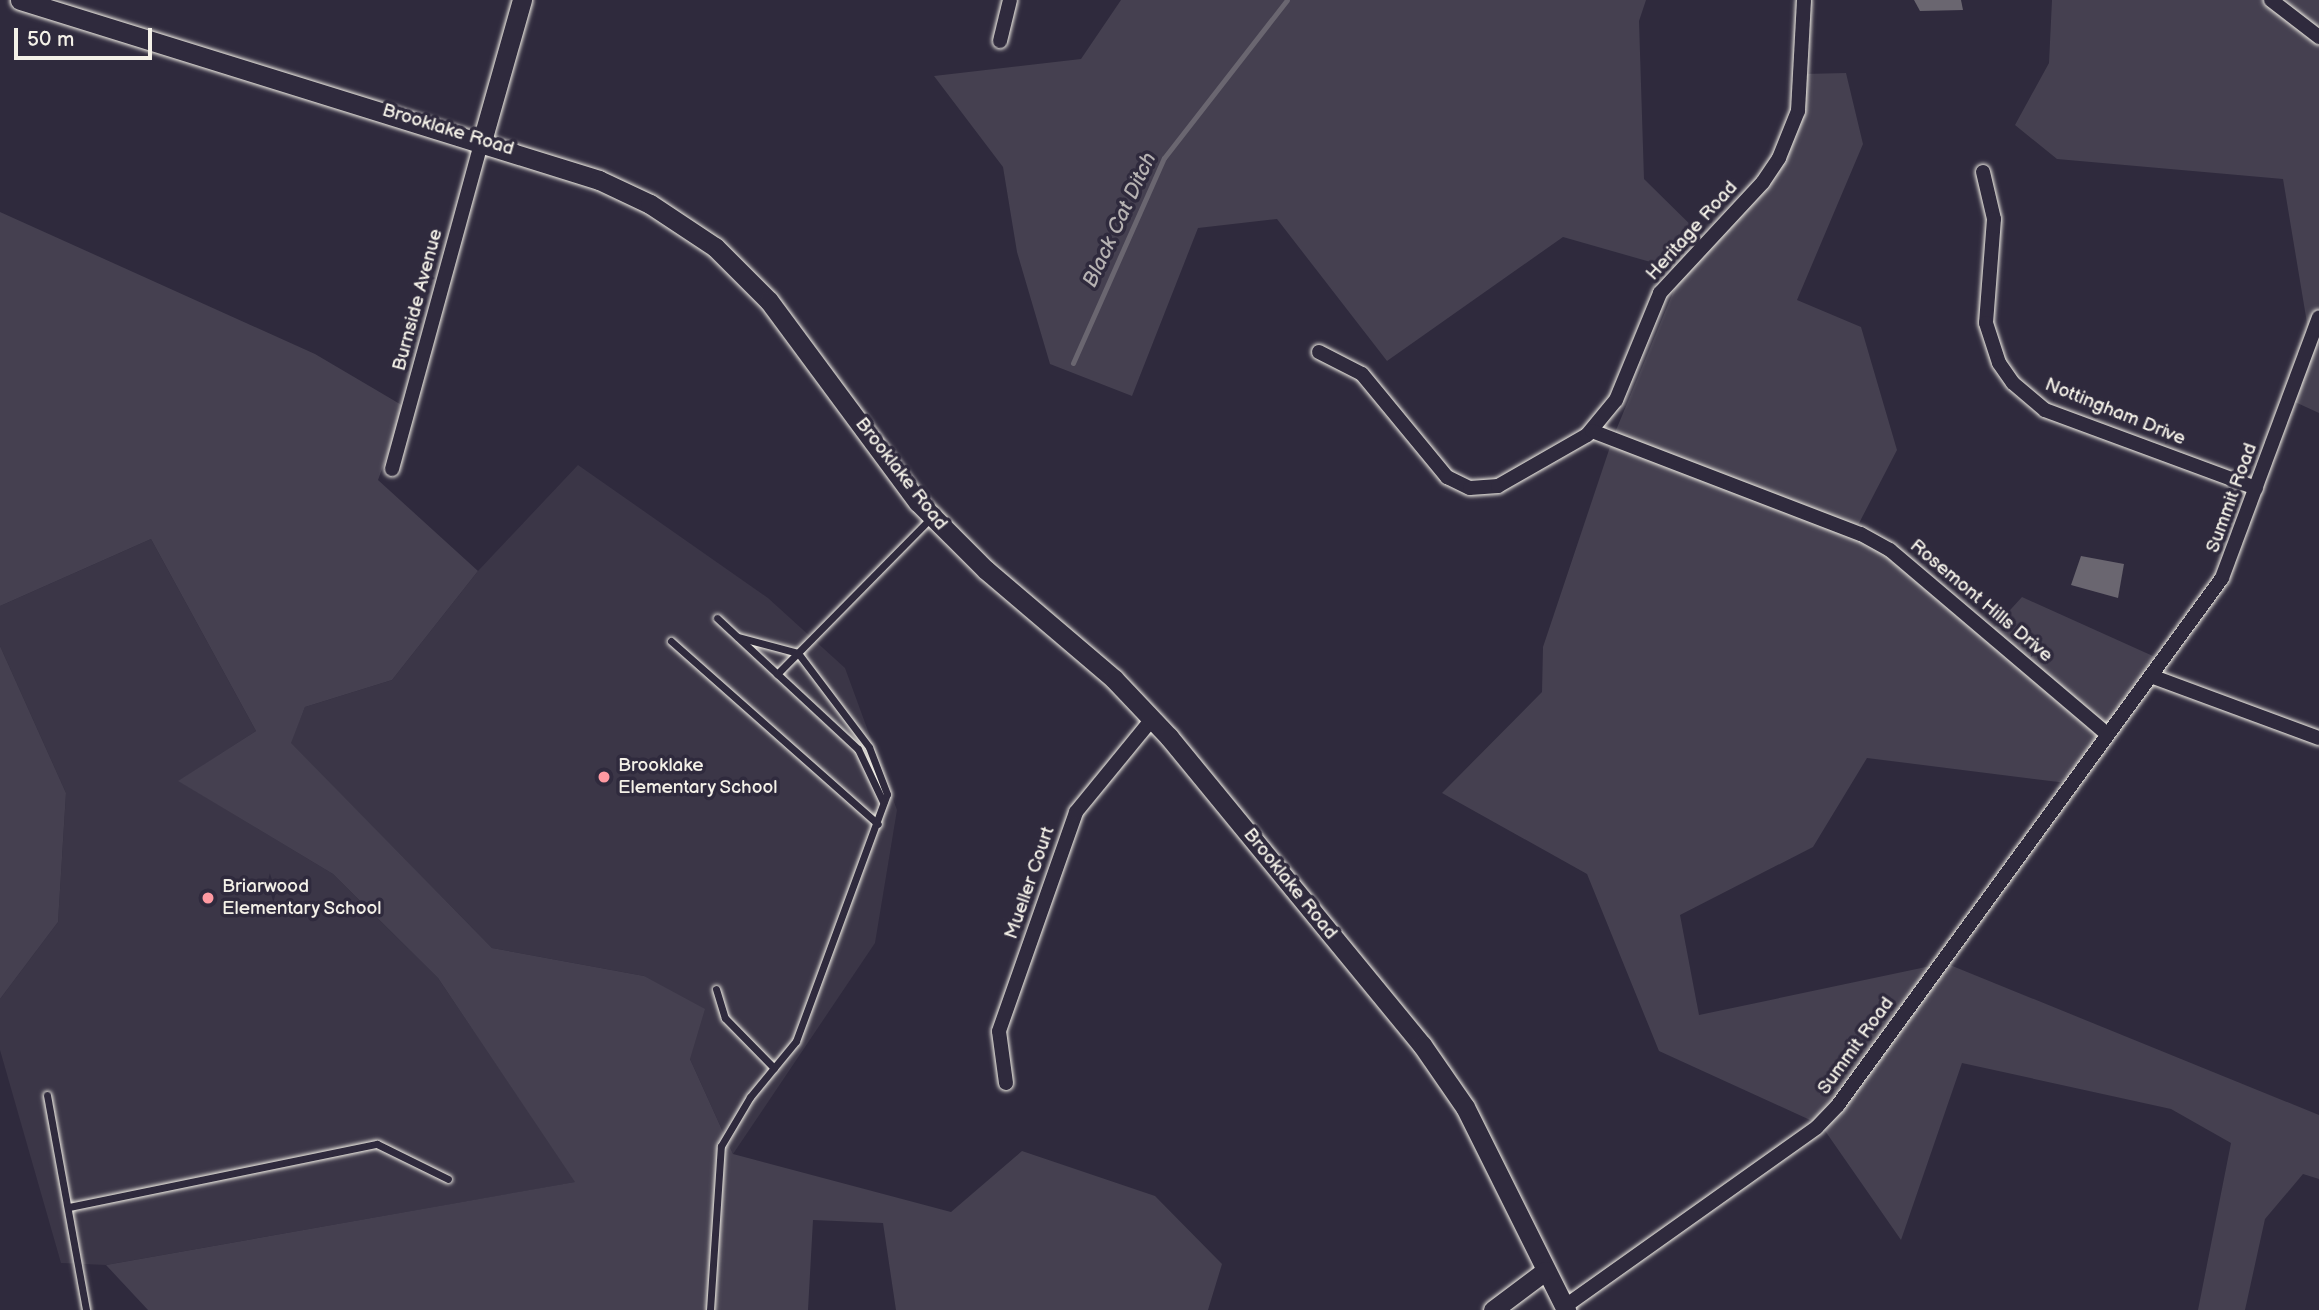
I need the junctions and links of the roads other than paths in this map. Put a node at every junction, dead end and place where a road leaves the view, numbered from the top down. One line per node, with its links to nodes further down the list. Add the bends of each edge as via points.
1 (20, 0): 8 (street, Brooklake Road)
2 (522, 0): 8 (street)
3 (1010, 0): 7 (street)
4 (1804, 0): 12 (street, Heritage Road, via 1798,111 1779,158 1763,183 1660,293 1616,400)
5 (2271, 0): 6 (street)
6 (2319, 37)
7 (1000, 41)
8 (482, 141): 13 (street, Burnside Avenue); 15 (street, Brooklake Road, via 627,192 715,247 769,301)
9 (1983, 172): 14 (street, Nottingham Drive, via 1994,219 1986,323 1999,363 2013,383 2045,410)
10 (2319, 317): 14 (street, Summit Road)
11 (1319, 352): 12 (street, Heritage Road, via 1362,374 1447,477 1469,488 1498,486)
12 (1592, 431): 23 (street, Rosemont Hills Drive, via 1861,534 1890,550)
13 (392, 469)
14 (2256, 488): 21 (street, Summit Road, via 2222,578)
15 (933, 517): 19 (lane); 22 (street, Brooklake Road)
16 (717, 618): 17 (lane)
17 (738, 636): 19 (lane); 20 (lane)
18 (671, 641): 26 (lane)
19 (798, 653): 20 (lane); 25 (lane, via 869,747 884,784)
20 (778, 674): 25 (lane, via 858,749)
21 (2151, 676): 23 (street); 24 (street)
22 (1152, 719): 29 (street, Mueller Court, via 1076,812 999,1031); 33 (street, Brooklake Road, via 1450,1083)
23 (2107, 734): 34 (street, Summit Road, via 1838,1105 1817,1127)
24 (2319, 738)
25 (883, 802): 26 (lane)
26 (878, 824): 28 (lane, via 796,1041)
27 (716, 989): 28 (lane, via 725,1018)
28 (774, 1068): 36 (lane, via 721,1146)
29 (1006, 1083)
30 (47, 1095): 32 (lane)
31 (449, 1179): 32 (lane, via 377,1144)
32 (69, 1207): 35 (lane)
33 (1545, 1270): 34 (street, Brooklake Road); 37 (street)
34 (1565, 1309)
35 (86, 1310)
36 (710, 1310)
37 (1493, 1310)

